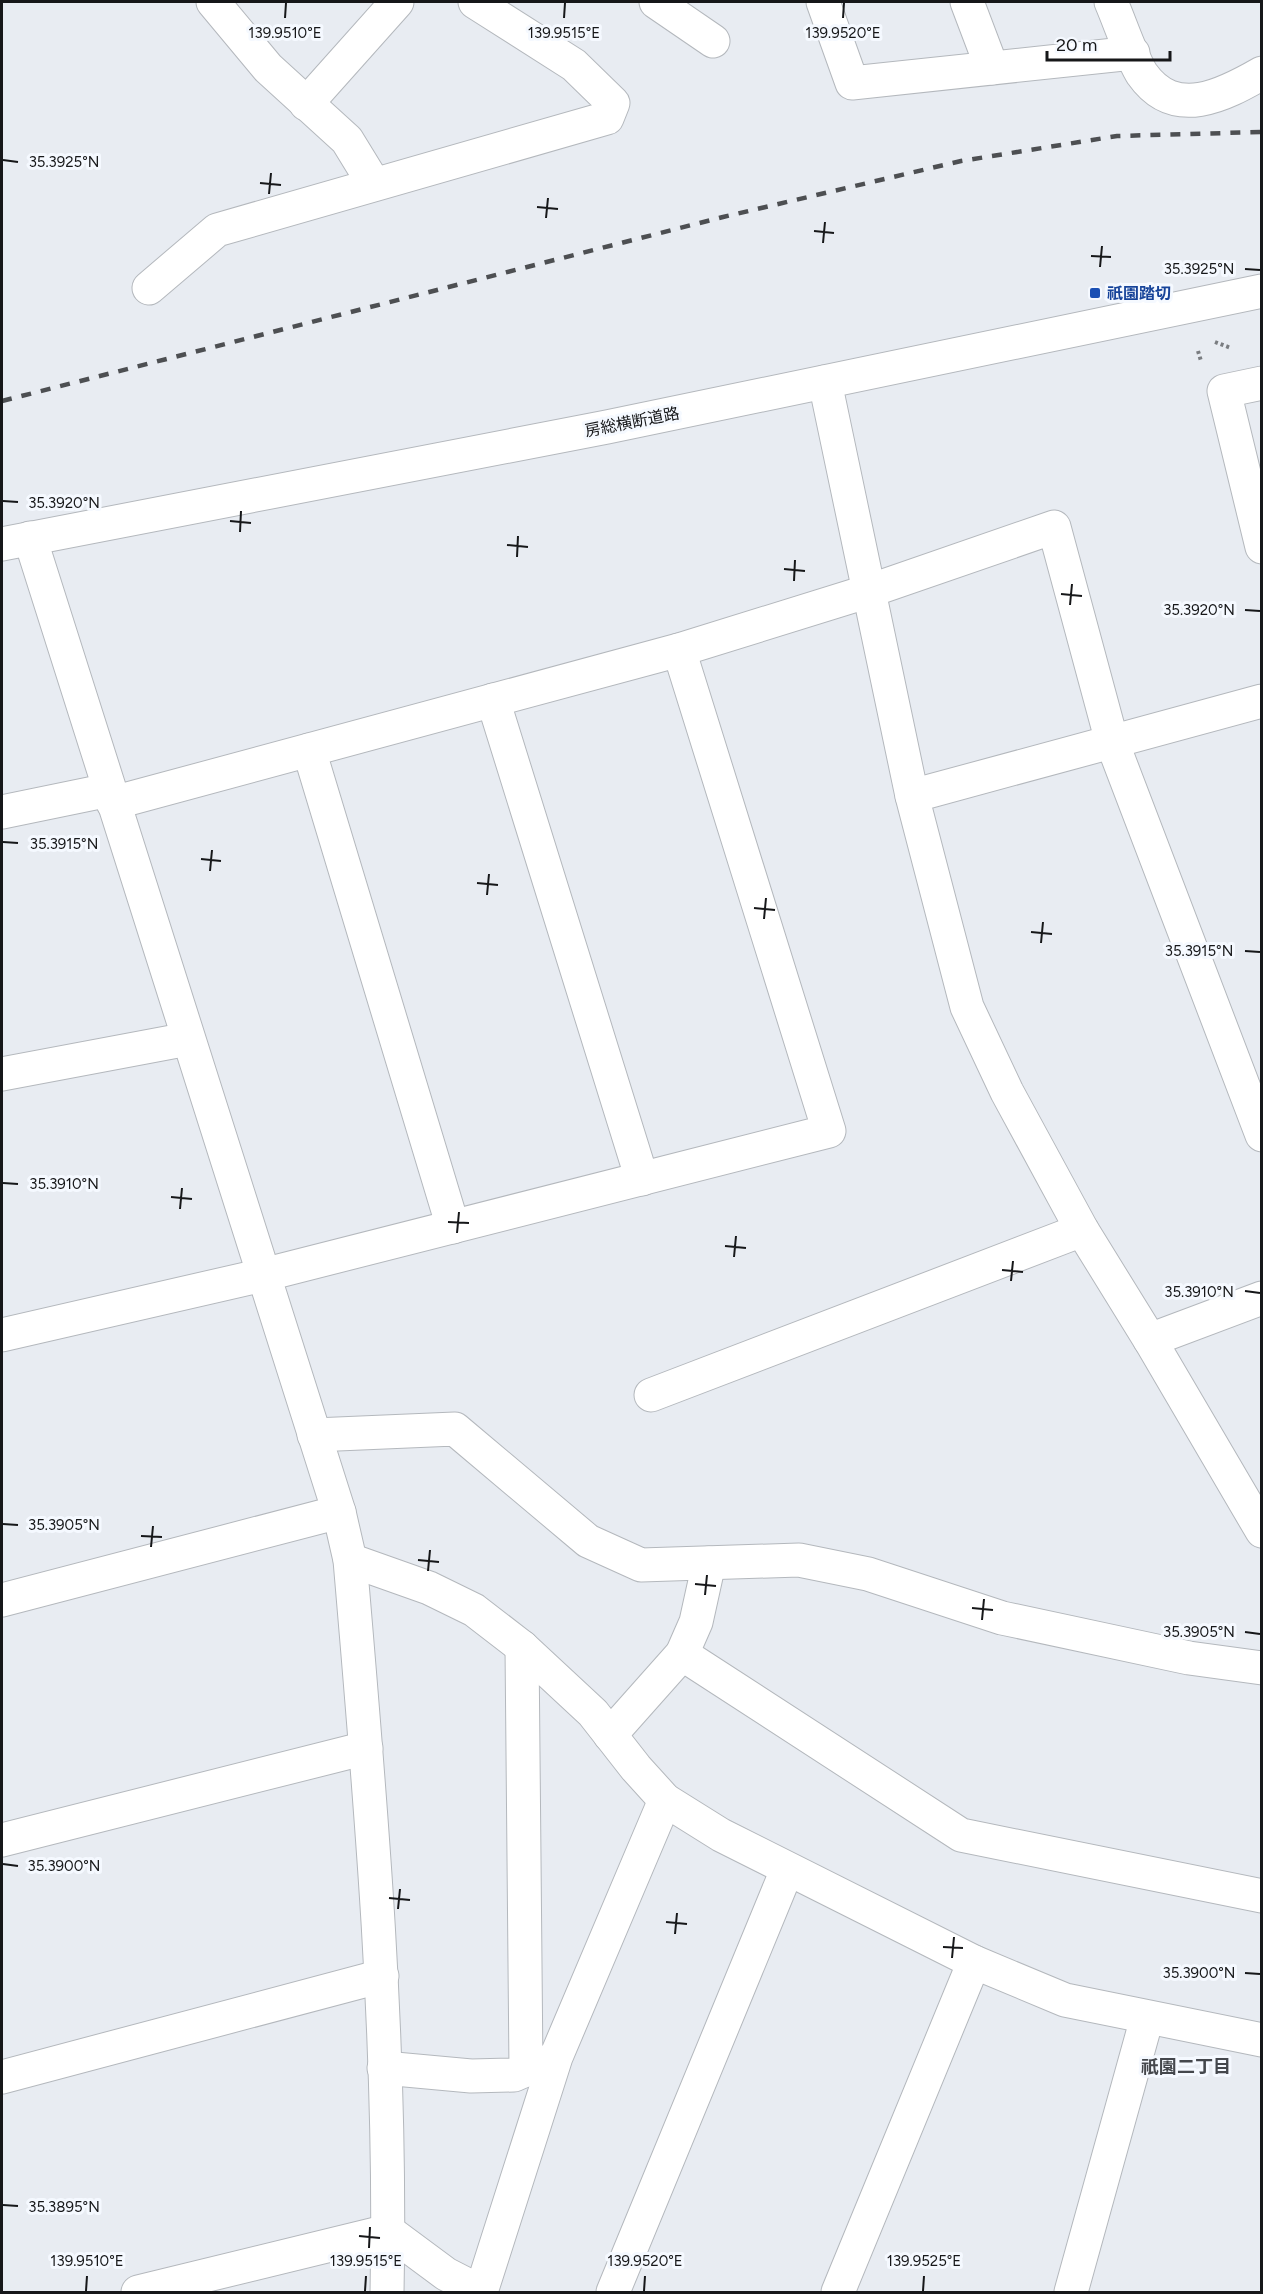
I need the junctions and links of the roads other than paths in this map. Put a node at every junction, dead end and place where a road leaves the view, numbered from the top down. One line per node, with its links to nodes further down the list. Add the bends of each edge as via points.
1 (213, 2): 12 (main road, via 268,68)
2 (397, 2): 12 (main road)
3 (475, 2): 13 (main road, via 574,65 613,103 608,118)
4 (656, 2): 8 (main road)
5 (823, 2): 10 (main road, via 852,83)
6 (967, 2): 10 (main road)
7 (1111, 2): 9 (main road)
8 (713, 40)
9 (1133, 53): 10 (main road); 11 (main road, via 1142,74 1164,95 1191,101 1222,95)
10 (992, 68)
11 (1262, 73)
12 (306, 104): 13 (main road, via 346,140)
13 (375, 184): 14 (main road, via 217,230)
14 (149, 288)
15 (1262, 291): 16 (main road, 房総横断道路)
16 (825, 382): 18 (main road, 房総横断道路); 20 (main road)
17 (1262, 383): 19 (main road, via 1224,391)
18 (16, 541): 26 (main road)
19 (1262, 547)
20 (868, 591): 21 (main road); 24 (main road, via 1054,527); 27 (main road)
21 (679, 650): 22 (main road); 32 (main road, via 829,1131)
22 (493, 700): 25 (main road); 32 (main road)
23 (1262, 701): 24 (main road)
24 (1112, 742): 27 (main road); 31 (main road)
25 (309, 750): 26 (main road); 33 (main road)
26 (111, 796): 28 (main road); 29 (main road)
27 (912, 796): 34 (main road, via 967,1007 1007,1092)
28 (2, 812)
29 (188, 1039): 30 (main road); 35 (main road)
30 (2, 1074)
31 (1262, 1135)
32 (642, 1179): 33 (main road)
33 (453, 1227): 35 (main road)
34 (1082, 1230): 38 (main road); 39 (main road)
35 (263, 1275): 37 (main road); 40 (main road)
36 (1262, 1298): 38 (main road)
37 (2, 1335)
38 (1150, 1340): 42 (main road)
39 (651, 1395)
40 (314, 1435): 41 (main road); 44 (main road, via 455,1430 588,1541 641,1565)
41 (339, 1512): 43 (main road); 45 (main road)
42 (1259, 1518)
43 (350, 1560): 46 (main road, via 429,1588 465,1606); 50 (main road)
44 (709, 1563): 47 (main road, via 696,1622); 48 (main road, via 799,1560 868,1574 1002,1618 1189,1658)
45 (2, 1600)
46 (522, 1647): 49 (main road, via 593,1713); 61 (main road)
47 (682, 1654): 49 (main road); 54 (main road, via 961,1835)
48 (1262, 1668)
49 (610, 1735): 51 (main road)
50 (366, 1748): 52 (main road); 56 (main road)
51 (665, 1800): 53 (main road); 59 (main road)
52 (2, 1840)
53 (787, 1870): 55 (main road); 67 (main road)
54 (1262, 1896)
55 (974, 1962): 57 (main road, via 1065,2000); 68 (main road)
56 (382, 1976): 60 (main road); 62 (main road)
57 (1147, 2018): 58 (main road); 69 (main road)
58 (1262, 2040)
59 (556, 2057): 61 (main road); 66 (main road)
60 (384, 2068): 61 (main road, via 471,2076 514,2075); 63 (main road)
61 (526, 2070)
62 (2, 2077)
63 (388, 2231): 64 (main road); 65 (main road); 66 (main road, via 446,2274)
64 (138, 2292)
65 (387, 2292)
66 (481, 2292)
67 (613, 2292)
68 (838, 2292)
69 (1071, 2292)

